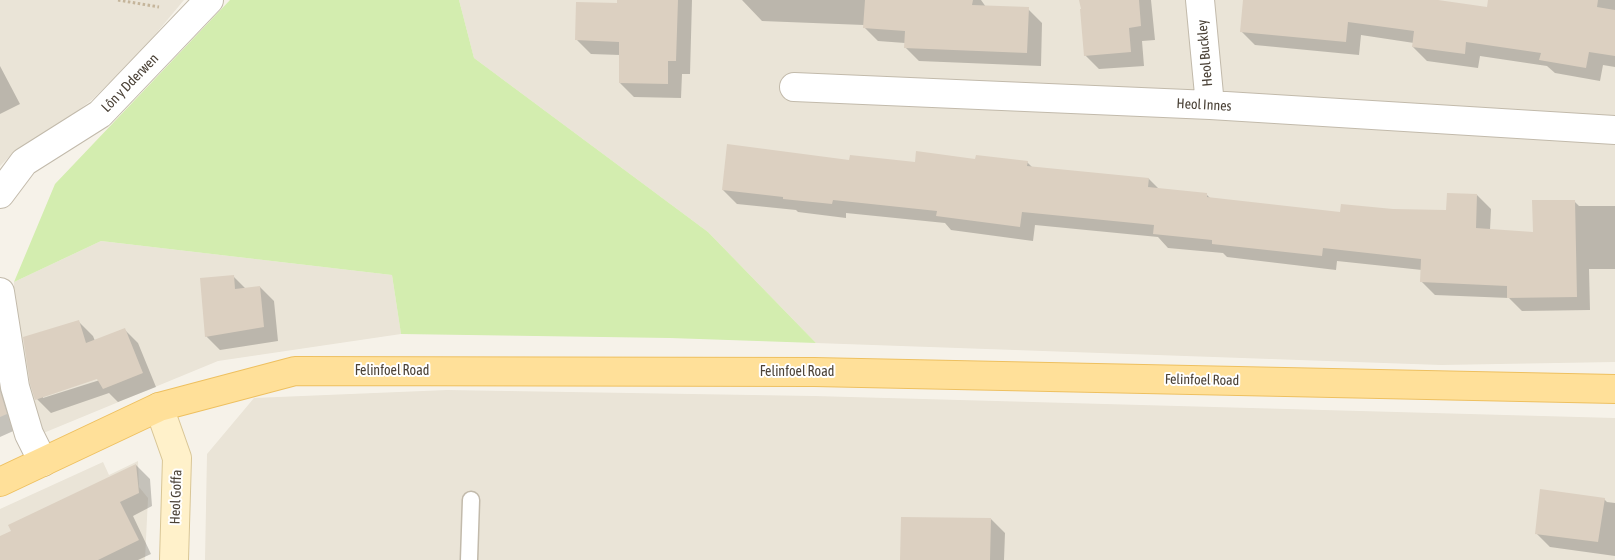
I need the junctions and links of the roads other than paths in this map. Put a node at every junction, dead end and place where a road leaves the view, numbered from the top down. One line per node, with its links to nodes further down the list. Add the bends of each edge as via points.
1 (209, 0): 6 (street, Lôn y Dderwen, via 100,114 24,162)
2 (1200, 0): 4 (street, Heol Buckley)
3 (794, 87): 4 (street, Heol Innes)
4 (1210, 105): 5 (street, Heol Innes)
5 (1615, 130)
6 (0, 194)
7 (0, 292): 10 (street, via 14,387)
8 (1615, 389): 9 (main road, Felinfoel Road, via 814,372 295,371)
9 (159, 407): 10 (main road, Felinfoel Road); 13 (street, Heol Goffa, via 177,458)
10 (43, 462): 11 (main road, Felinfoel Road)
11 (0, 482)
12 (471, 500): 14 (lane)
13 (174, 560)
14 (469, 560)

